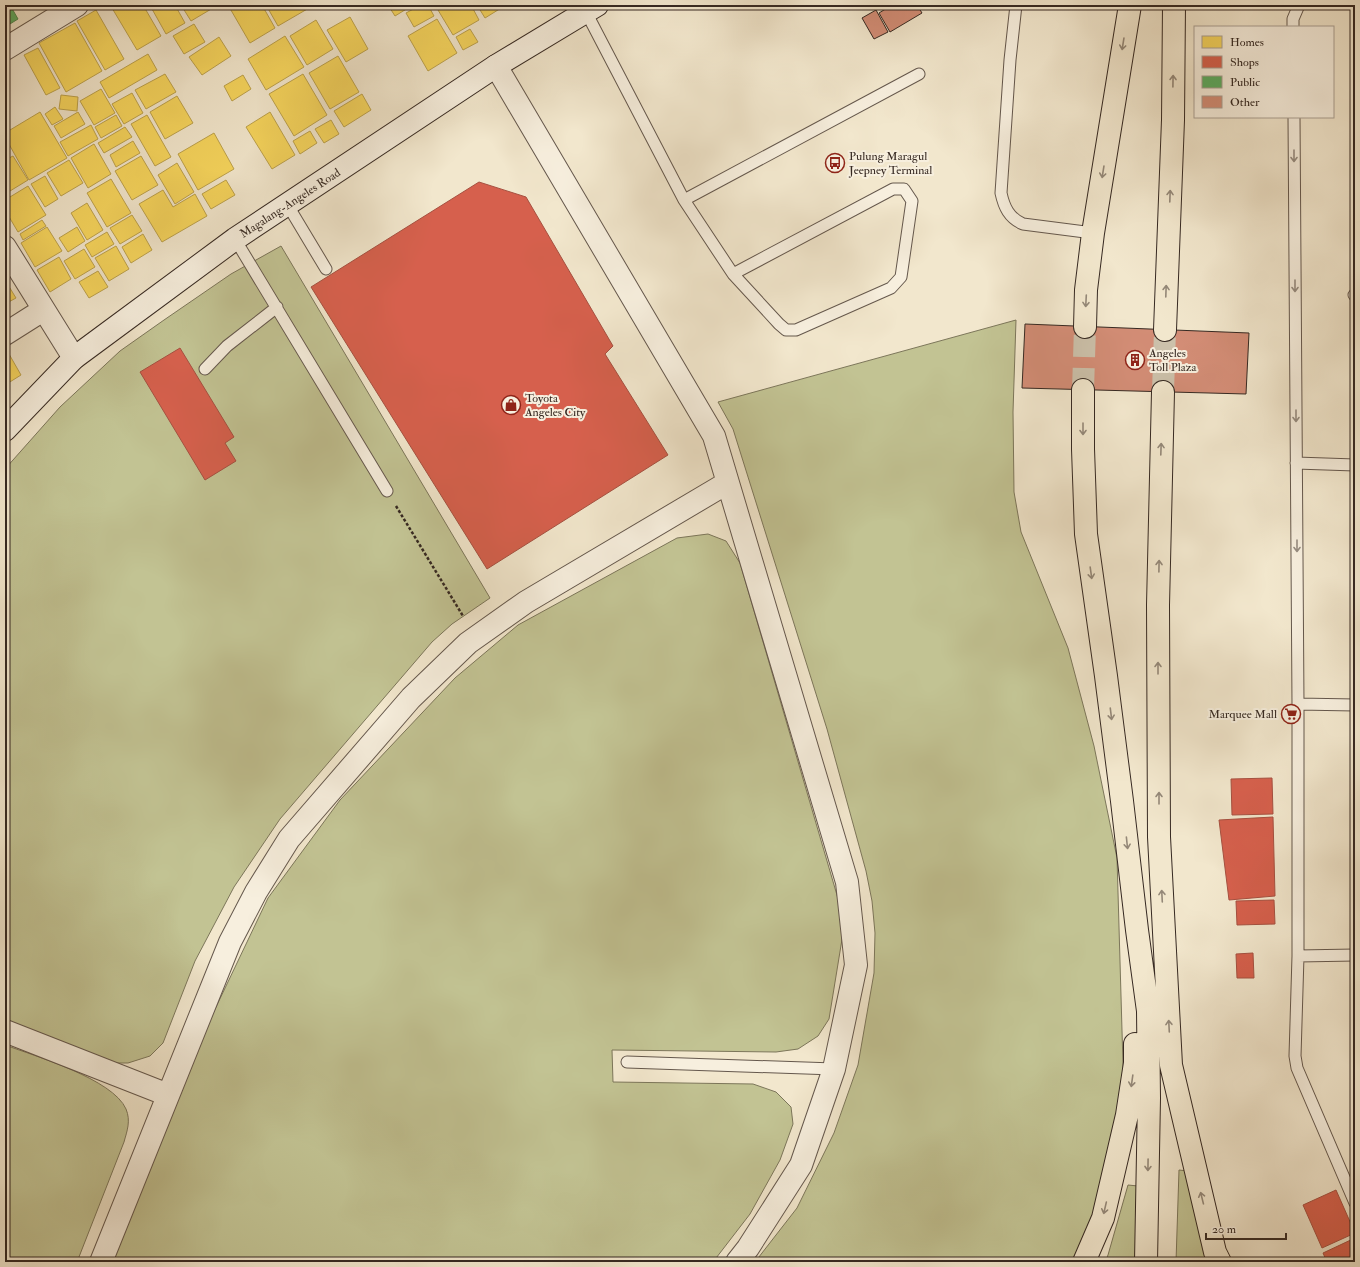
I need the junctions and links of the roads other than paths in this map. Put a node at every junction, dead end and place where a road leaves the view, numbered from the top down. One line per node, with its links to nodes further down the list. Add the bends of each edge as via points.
1 (76, 5): 8 (street)
2 (1016, 5): 14 (lane, via 1001,193 1004,204 1015,221 1023,224)
3 (1130, 5): 14 (highway, one-way to 14)
4 (1300, 5): 7 (lane, via 1293,19)
5 (1175, 6): 22 (highway, one-way to 5)
6 (591, 9): 9 (street, Magalang-Angeles Road); 12 (lane)
7 (1293, 26)
8 (5, 49)
9 (496, 66): 13 (street, Magalang-Angeles Road); 31 (street, via 714,436)
10 (920, 74): 12 (lane)
11 (1294, 118): 29 (lane, one-way to 29)
12 (684, 200): 18 (lane)
13 (287, 204): 15 (street, Magalang-Angeles Road); 17 (lane)
14 (1093, 233): 21 (highway, one-way to 21, via 1086,290)
15 (235, 239): 19 (lane); 24 (street, Magalang-Angeles Road)
16 (5, 247): 20 (street)
17 (326, 269)
18 (733, 274): 18 (lane, via 779,324 786,330 796,330 891,288 901,278 912,201 904,189 894,189)
19 (277, 307): 25 (lane, via 227,346); 32 (lane)
20 (43, 310): 23 (street); 24 (street)
21 (1085, 326)
22 (1165, 330)
23 (5, 334)
24 (74, 358): 28 (street, Magalang-Angeles Road)
25 (205, 369)
26 (1083, 390): 35 (highway, one-way to 35, via 1086,534)
27 (1163, 392): 40 (highway, one-way to 27, via 1159,829 1158,605)
28 (5, 430)
29 (1296, 463): 30 (lane); 33 (lane, one-way to 33)
30 (1354, 466)
31 (727, 482): 41 (street, via 847,882 856,965); 42 (street, via 526,602 468,643 411,698 289,839 256,892 230,942)
32 (387, 491)
33 (1298, 704): 34 (lane); 37 (lane)
34 (1355, 705)
35 (1137, 930): 46 (highway, one-way to 46, via 1135,1063 1127,1115 1103,1218); 47 (highway, one-way to 47, via 1148,1011)
36 (1355, 954): 37 (lane)
37 (1298, 956): 43 (lane, via 1295,1056 1297,1068)
38 (5, 1031): 42 (street)
39 (627, 1062): 41 (lane)
40 (1171, 1065): 48 (highway, via 1163,1101); 49 (highway, one-way to 40, via 1215,1252)
41 (834, 1069): 45 (street, via 801,1165)
42 (168, 1095): 44 (street)
43 (1355, 1203)
44 (101, 1262)
45 (737, 1262)
46 (1084, 1262)
47 (1146, 1262)
48 (1160, 1262)
49 (1220, 1262)

